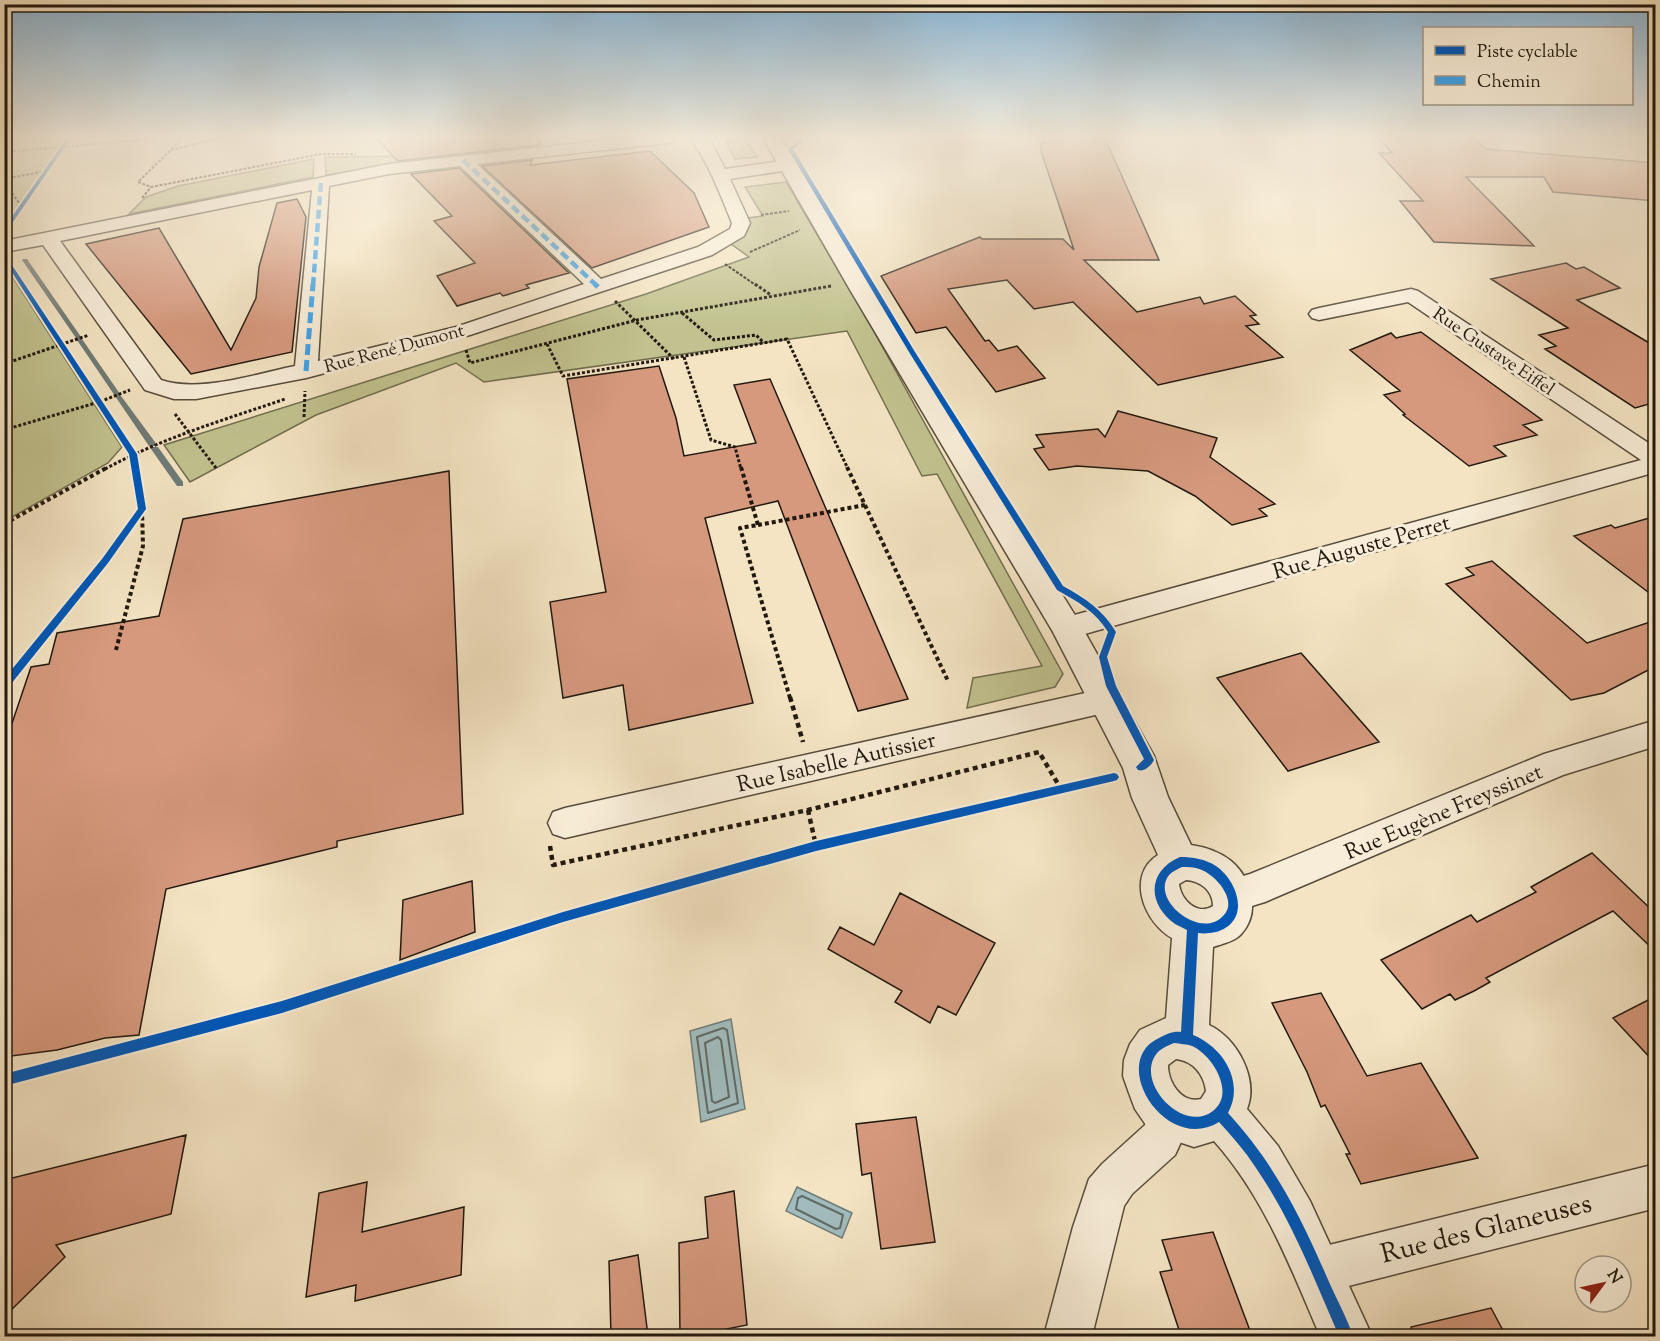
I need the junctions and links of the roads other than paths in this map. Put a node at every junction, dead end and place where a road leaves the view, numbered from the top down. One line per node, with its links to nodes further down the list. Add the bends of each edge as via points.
1 (230, 201): 6 (street)
2 (320, 201): 10 (street)
3 (506, 201): 8 (street)
4 (731, 201): 8 (street, Rue René Dumont, via 741,223 738,232 705,251)
5 (810, 201): 13 (street)
6 (48, 238): 7 (street); 10 (street, Rue René Dumont, via 153,385 174,392 196,392)
7 (4, 247)
8 (598, 287): 10 (street, Rue René Dumont, via 463,331)
9 (1319, 314): 11 (street, Rue Gustave Eiffel, via 1411,296)
10 (306, 371)
11 (1656, 459)
12 (1656, 464): 13 (street, Rue Auguste Perret)
13 (1067, 628): 14 (street)
14 (1108, 700): 16 (street, Rue Isabelle Autissier); 17 (street, via 1142,767 1150,798)
15 (1656, 733): 18 (street, Rue Eugène Freyssinet, via 1555,765)
16 (565, 823)
17 (1180, 862): 18 (street, via 1212,869); 19 (street, via 1163,873 1159,892 1171,914)
18 (1232, 895): 19 (street, via 1234,906 1225,923 1216,928)
19 (1193, 928): 20 (street)
20 (1187, 1038): 21 (street, via 1200,1043 1221,1064 1229,1091); 22 (street, via 1162,1039 1147,1055 1144,1067 1151,1094)
21 (1220, 1114): 22 (street, via 1198,1124); 24 (street, via 1275,1183)
22 (1172, 1116): 25 (street, via 1160,1140 1117,1179 1105,1196)
23 (1656, 1186): 24 (street, Rue des Glaneuses)
24 (1317, 1271): 26 (street)
25 (1068, 1336)
26 (1346, 1336)

